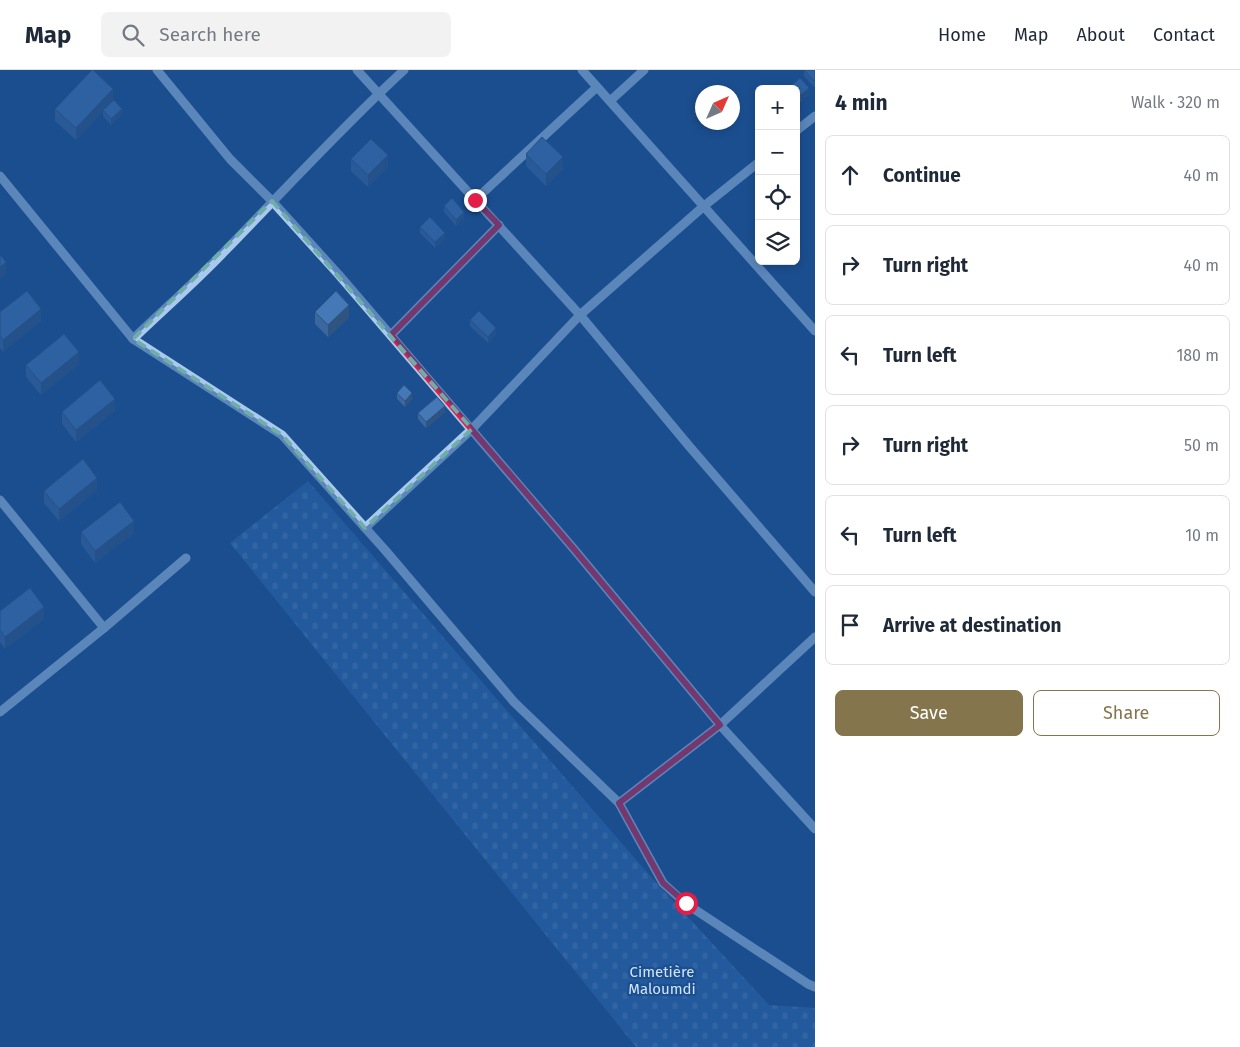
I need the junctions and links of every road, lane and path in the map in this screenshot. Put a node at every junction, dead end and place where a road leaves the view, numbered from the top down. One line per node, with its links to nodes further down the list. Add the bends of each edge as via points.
1 (157, 70): 14 (street, via 230,159)
2 (357, 70): 7 (street)
3 (404, 70): 7 (street)
4 (582, 70): 6 (street)
5 (644, 70): 8 (street)
6 (598, 87): 8 (street); 13 (street)
7 (378, 94): 13 (street); 14 (street)
8 (610, 101): 15 (street)
9 (815, 116): 10 (street)
10 (797, 130)
11 (755, 165): 15 (street)
12 (0, 176): 20 (street)
13 (475, 200): 16 (street)
14 (272, 201): 19 (street); 20 (street)
15 (704, 206): 17 (street); 18 (street)
16 (499, 225): 17 (street); 19 (street)
17 (580, 315): 21 (street); 25 (street)
18 (814, 327)
19 (391, 335): 21 (street)
20 (133, 339): 23 (street, via 282,435)
21 (472, 429): 23 (street); 29 (street)
22 (0, 500): 26 (street)
23 (365, 528): 30 (street, via 514,702)
24 (186, 558): 26 (street)
25 (815, 592)
26 (104, 628): 28 (street)
27 (815, 638): 29 (street)
28 (0, 712)
29 (720, 725): 30 (street); 31 (street)
30 (619, 803): 32 (street, via 663,883 686,903)
31 (815, 830)
32 (815, 987)

